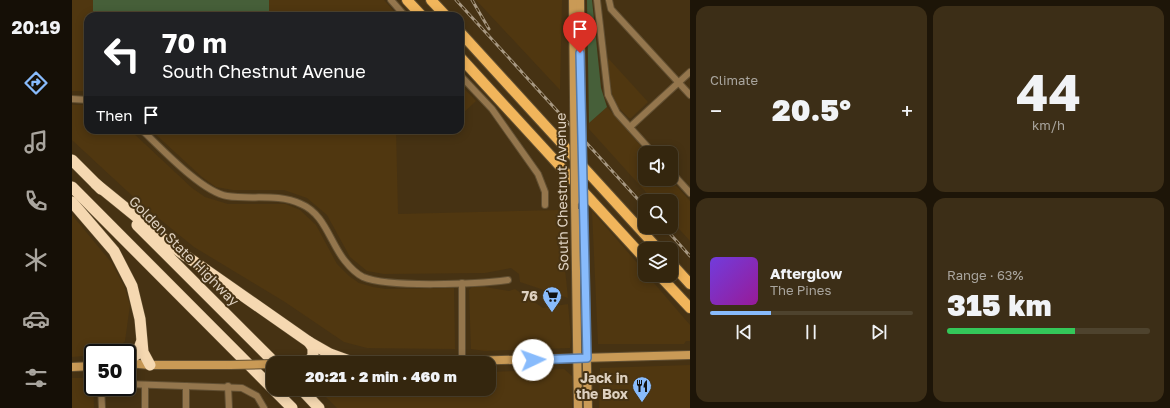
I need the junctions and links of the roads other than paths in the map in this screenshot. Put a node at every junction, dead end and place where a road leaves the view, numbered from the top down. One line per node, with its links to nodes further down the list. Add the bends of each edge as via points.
1 (390, 0): 8 (street)
2 (408, 0): 9 (main road)
3 (431, 0): 10 (main road)
4 (573, 0): 45 (main road, South Chestnut Avenue, bridge)
5 (580, 0): 46 (main road, South Chestnut Avenue, bridge)
6 (597, 0): 19 (street, via 608,95 617,113)
7 (609, 1): 15 (street, via 611,9)
8 (401, 12)
9 (418, 12)
10 (442, 12)
11 (464, 36): 29 (main road)
12 (464, 61): 30 (main road)
13 (690, 72): 15 (street)
14 (464, 79): 28 (street, via 492,109 538,174 545,192)
15 (679, 83): 16 (street); 19 (street)
16 (690, 95)
17 (72, 98): 18 (street)
18 (84, 100)
19 (630, 127): 21 (street)
20 (146, 134): 34 (street, via 207,189 226,196 282,197 303,204 320,219 345,261 362,276 383,283)
21 (648, 146)
22 (72, 160): 24 (highway, Golden State Highway)
23 (678, 180): 26 (street)
24 (96, 184): 37 (highway, via 176,249); 41 (highway, Golden State Highway)
25 (72, 187): 54 (highway)
26 (690, 193)
27 (72, 202): 38 (highway, via 114,251 132,286 140,319)
28 (545, 205)
29 (652, 242)
30 (638, 251)
31 (678, 271): 35 (main road)
32 (508, 280): 34 (street)
33 (666, 282): 36 (main road)
34 (462, 283): 44 (street)
35 (690, 284)
36 (690, 308)
37 (309, 342): 42 (highway, via 313,348); 43 (highway)
38 (141, 343): 39 (highway); 50 (highway)
39 (136, 355)
40 (690, 355): 46 (main road)
41 (267, 356)
42 (313, 356)
43 (336, 356)
44 (462, 356)
45 (577, 358): 46 (main road); 47 (main road); 69 (main road, South Chestnut Avenue)
46 (587, 358): 70 (main road, South Chestnut Avenue)
47 (496, 361)
48 (136, 363): 50 (main road)
49 (266, 363): 50 (main road, bridge)
50 (150, 365): 53 (main road)
51 (84, 366): 52 (main road)
52 (72, 367)
53 (136, 368)
54 (266, 382)
55 (136, 384): 56 (street)
56 (145, 385): 57 (street); 63 (street)
57 (186, 386): 58 (street); 64 (street)
58 (228, 386): 65 (street); 66 (street, via 249,390 257,396)
59 (101, 396): 62 (street)
60 (280, 396): 67 (highway)
61 (308, 396): 68 (highway)
62 (102, 408)
63 (145, 408)
64 (186, 408)
65 (229, 408)
66 (264, 408)
67 (292, 408)
68 (319, 408)
69 (578, 408)
70 (588, 408)

